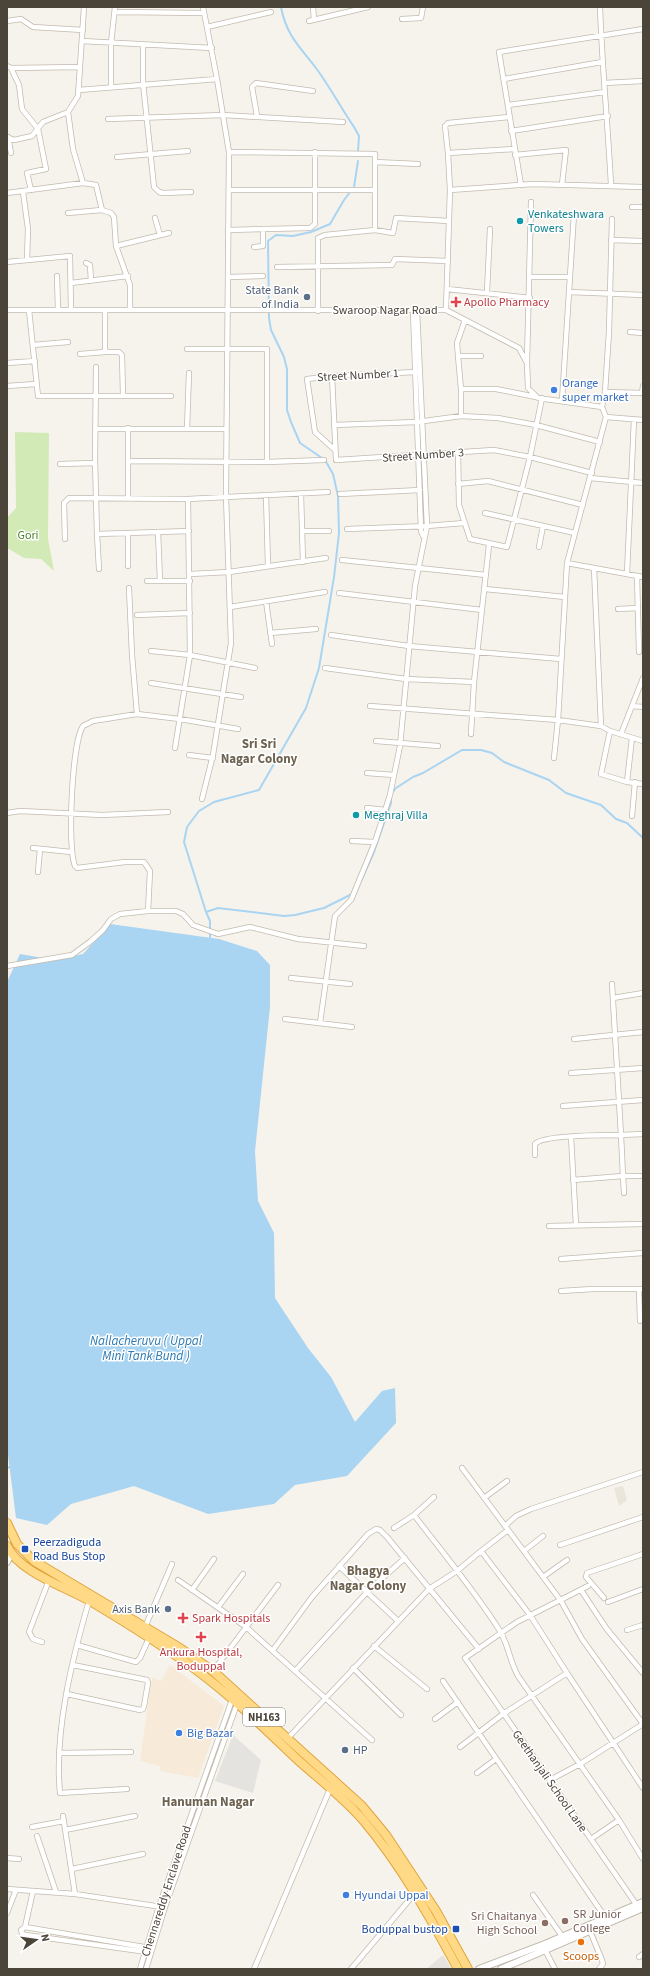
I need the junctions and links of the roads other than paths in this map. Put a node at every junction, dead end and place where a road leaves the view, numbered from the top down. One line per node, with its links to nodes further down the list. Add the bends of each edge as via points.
1 (84, 7): 13 (street)
2 (203, 7): 9 (street)
3 (313, 7): 4 (street, via 312,21)
4 (368, 7)
5 (423, 7): 10 (street, via 421,18)
6 (600, 7): 15 (street)
7 (115, 10): 9 (street); 17 (street)
8 (271, 12): 12 (street)
9 (204, 13): 12 (street)
10 (402, 19)
11 (7, 21): 13 (street, via 21,19 33,27)
12 (207, 27): 19 (street)
13 (82, 30): 16 (street)
14 (643, 30): 15 (street)
15 (601, 35): 20 (street); 24 (street, via 499,52)
16 (82, 41): 17 (street); 22 (street)
17 (111, 43): 18 (street); 28 (street)
18 (143, 45): 19 (street); 26 (street)
19 (212, 48): 23 (street)
20 (602, 62): 24 (street); 27 (street)
21 (9, 67): 22 (street); 41 (street, via 19,85 22,109)
22 (80, 67): 29 (street)
23 (218, 79): 26 (street); 34 (street)
24 (504, 79): 32 (street)
25 (643, 81): 27 (street)
26 (144, 83): 28 (street); 38 (street)
27 (604, 83): 31 (street)
28 (111, 87): 29 (street)
29 (79, 90): 33 (street)
30 (313, 91): 35 (street, via 256,83 252,87)
31 (605, 92): 32 (street); 37 (street)
32 (508, 105): 36 (street)
33 (68, 112): 41 (street, via 43,122); 55 (street, via 73,149)
34 (224, 115): 35 (street); 38 (street); 46 (street)
35 (257, 116): 40 (street)
36 (509, 116): 42 (street); 49 (street, via 448,123 445,126)
37 (608, 116): 42 (street); 58 (street)
38 (148, 117): 39 (street); 50 (street)
39 (108, 119)
40 (343, 122)
41 (38, 129): 43 (street, via 32,136 14,140); 60 (street, via 46,169 27,173)
42 (511, 131): 44 (street)
43 (8, 137): 48 (street)
44 (514, 149): 49 (street); 51 (street)
45 (188, 151): 50 (street)
46 (229, 152): 47 (street); 61 (street)
47 (315, 152): 53 (street, via 375,154); 64 (street)
48 (11, 153)
49 (448, 153): 63 (street)
50 (151, 154): 52 (street); 66 (street, via 154,187 157,190)
51 (515, 155): 56 (street, via 566,150); 57 (street)
52 (117, 158)
53 (375, 162): 54 (street); 62 (street)
54 (418, 164)
55 (83, 183): 60 (street); 71 (street, via 98,187)
56 (562, 184): 57 (street); 58 (street)
57 (521, 185): 63 (street)
58 (611, 185): 59 (street)
59 (643, 186)
60 (30, 190): 65 (street)
61 (229, 190): 64 (street); 79 (street)
62 (375, 190): 64 (street); 80 (street)
63 (450, 190): 76 (street)
64 (315, 191): 77 (street, via 316,220 312,227)
65 (23, 192): 67 (street); 87 (street, via 28,229)
66 (191, 192)
67 (7, 193)
68 (531, 202): 97 (street)
69 (643, 207): 70 (street)
70 (632, 208)
71 (102, 210): 72 (street); 85 (street, via 113,214)
72 (68, 213)
73 (574, 214): 98 (street)
74 (155, 218): 82 (street)
75 (612, 219): 83 (street)
76 (449, 221): 80 (street, via 396,218 393,233); 88 (street)
77 (263, 229): 79 (street); 86 (street, via 263,246)
78 (490, 229): 102 (street)
79 (228, 230): 96 (street)
80 (375, 230): 91 (street, via 321,236 317,240)
81 (169, 233): 82 (street)
82 (160, 235): 85 (street)
83 (611, 240): 84 (street); 104 (street)
84 (643, 241)
85 (116, 246): 94 (street)
86 (254, 247)
87 (27, 260): 89 (street); 100 (street, via 70,256)
88 (448, 261): 91 (street, via 395,259 392,264); 101 (street)
89 (7, 262)
90 (86, 264): 99 (street, via 90,265)
91 (317, 266): 92 (street); 116 (street)
92 (277, 267)
93 (58, 276): 109 (street)
94 (128, 276): 99 (street); 112 (street)
95 (263, 276): 96 (street)
96 (228, 277): 113 (street)
97 (530, 277): 98 (street); 106 (street)
98 (570, 277): 103 (street)
99 (91, 281): 100 (street)
100 (71, 283): 110 (street)
101 (447, 289): 102 (street); 115 (street)
102 (487, 292): 106 (street)
103 (569, 292): 104 (street); 145 (street)
104 (611, 293): 105 (street); 139 (street)
105 (643, 295)
106 (530, 298): 130 (street)
107 (7, 310): 108 (street, Swaroop Nagar Road)
108 (29, 310): 109 (street, Swaroop Nagar Road); 121 (street)
109 (58, 310): 110 (street, Swaroop Nagar Road)
110 (71, 310): 111 (street, Swaroop Nagar Road)
111 (105, 310): 112 (street, Swaroop Nagar Road); 124 (street)
112 (130, 310): 113 (street, Swaroop Nagar Road)
113 (227, 310): 116 (street, Swaroop Nagar Road); 123 (street)
114 (415, 310): 115 (street, Swaroop Nagar Road); 116 (street, Swaroop Nagar Road); 132 (street)
115 (446, 310): 117 (street, Swaroop Nagar Road)
116 (318, 311)
117 (465, 320): 126 (street, via 457,343); 130 (street, Swaroop Nagar Road, via 519,348)
118 (630, 332): 119 (street)
119 (643, 333)
120 (68, 342): 121 (street)
121 (34, 345): 128 (street)
122 (187, 349): 123 (street)
123 (227, 349): 157 (street); 166 (street, via 267,349)
124 (105, 352): 125 (street); 142 (street, via 119,352 122,355)
125 (80, 354)
126 (458, 356): 127 (street); 138 (street)
127 (482, 356)
128 (35, 361): 129 (street); 135 (street)
129 (7, 363)
130 (527, 363): 144 (street, via 528,388)
131 (96, 367): 141 (street)
132 (416, 372): 134 (street, Street Number 1); 151 (street)
133 (189, 373): 156 (street)
134 (332, 376): 152 (street); 159 (street, Street Number 1, via 311,377 307,382 315,432)
135 (36, 384): 136 (street); 141 (street, via 38,396)
136 (7, 386)
137 (643, 386): 140 (street)
138 (461, 389): 144 (street, via 496,389); 147 (street)
139 (605, 392): 140 (street); 146 (street)
140 (643, 393)
141 (95, 395): 142 (street); 155 (street)
142 (123, 395): 143 (street)
143 (171, 396)
144 (540, 398): 145 (street); 153 (street)
145 (562, 401): 146 (street)
146 (602, 407): 148 (street)
147 (461, 416): 151 (street); 153 (street, via 498,418)
148 (606, 417): 149 (street); 158 (street)
149 (634, 419): 150 (street); 170 (street)
150 (643, 420)
151 (420, 422): 152 (street); 161 (street)
152 (334, 425): 159 (street)
153 (536, 425): 158 (street); 162 (street)
154 (128, 428): 155 (street); 156 (street); 164 (street)
155 (96, 429): 167 (street)
156 (187, 429): 157 (street)
157 (226, 429): 165 (street)
158 (600, 442): 169 (street)
159 (335, 450): 161 (street, Street Number 3, via 336,460)
160 (458, 452): 161 (street, Street Number 3); 162 (street, Street Number 3, via 494,450); 172 (street)
161 (421, 455): 174 (street); 188 (street)
162 (530, 457): 169 (street, Street Number 3); 173 (street)
163 (324, 460): 166 (street)
164 (129, 461): 165 (street); 181 (street)
165 (227, 461): 166 (street); 179 (street)
166 (267, 462)
167 (95, 463): 168 (street); 180 (street)
168 (60, 464)
169 (591, 476): 170 (street, Street Number 3); 183 (street)
170 (631, 482): 171 (street, Street Number 3); 213 (street)
171 (643, 483)
172 (458, 484): 173 (street, via 488,481); 186 (street, via 459,505)
173 (522, 489): 183 (street); 185 (street)
174 (420, 490): 177 (street); 187 (street)
175 (328, 492): 176 (street)
176 (301, 494): 178 (street); 192 (street)
177 (340, 494)
178 (266, 495): 179 (street); 207 (street)
179 (226, 496): 182 (street); 211 (street)
180 (96, 498): 181 (street); 197 (street); 199 (street, via 66,500)
181 (128, 498): 182 (street)
182 (188, 499): 191 (street)
183 (583, 505): 196 (street)
184 (485, 513): 185 (street)
185 (514, 519): 189 (street); 200 (street, via 507,547)
186 (464, 523): 188 (street); 200 (street, via 470,539)
187 (421, 526): 188 (street); 190 (street); 198 (street)
188 (427, 526): 198 (street)
189 (544, 526): 196 (street); 201 (street)
190 (347, 529)
191 (189, 531): 194 (street); 212 (street)
192 (302, 531): 193 (street); 204 (street)
193 (329, 531)
194 (158, 532): 195 (street); 218 (street)
195 (128, 533): 197 (street); 206 (street)
196 (576, 533): 205 (street)
197 (97, 534): 210 (street)
198 (423, 536): 208 (street)
199 (65, 539)
200 (489, 545): 214 (street)
201 (539, 547)
202 (326, 558): 204 (street)
203 (342, 560): 208 (street)
204 (303, 562): 207 (street)
205 (567, 563): 209 (street); 224 (street)
206 (128, 566)
207 (268, 566): 211 (street)
208 (417, 568): 214 (street); 226 (street)
209 (594, 568): 213 (street); 262 (street)
210 (99, 569)
211 (229, 572): 212 (street); 227 (street)
212 (190, 574): 219 (street)
213 (627, 574): 215 (street)
214 (486, 575): 221 (street)
215 (637, 576): 216 (street); 228 (street)
216 (643, 577)
217 (147, 581): 218 (street)
218 (160, 581): 219 (street)
219 (190, 581): 231 (street)
220 (129, 588): 257 (street)
221 (485, 589): 224 (street); 230 (street)
222 (324, 592): 225 (street)
223 (339, 593): 226 (street)
224 (565, 597): 242 (street)
225 (266, 601): 227 (street); 234 (street)
226 (413, 603): 230 (street); 237 (street)
227 (230, 606): 243 (street)
228 (638, 608): 229 (street); 240 (street)
229 (618, 609)
230 (482, 610): 239 (street)
231 (190, 613): 232 (street); 241 (street)
232 (137, 615)
233 (316, 629): 234 (street)
234 (270, 633): 236 (street)
235 (331, 635): 237 (street)
236 (272, 644)
237 (409, 646): 239 (street); 247 (street)
238 (151, 650): 241 (street)
239 (477, 652): 242 (street); 248 (street)
240 (640, 652)
241 (190, 655): 243 (street); 250 (street)
242 (561, 659): 260 (street)
243 (229, 663): 244 (street); 251 (street)
244 (254, 668)
245 (325, 668): 247 (street)
246 (643, 678): 254 (street)
247 (406, 679): 248 (street); 256 (street)
248 (474, 682): 258 (street)
249 (151, 683): 250 (street)
250 (184, 687): 251 (street); 259 (street)
251 (224, 694): 252 (street); 261 (street)
252 (241, 697)
253 (370, 706): 256 (street)
254 (632, 706): 255 (street); 266 (street)
255 (643, 707)
256 (404, 709): 258 (street); 270 (street)
257 (137, 714): 259 (street); 286 (street, via 93,721 83,726 78,740)
258 (472, 715): 260 (street); 265 (street)
259 (180, 718): 261 (street); 272 (street)
260 (558, 720): 262 (street); 275 (street)
261 (218, 725): 263 (street); 274 (street)
262 (601, 726): 264 (street)
263 (238, 729)
264 (610, 731): 266 (street); 278 (street, via 601,774)
265 (471, 734)
266 (621, 734): 267 (street)
267 (632, 738): 269 (street); 278 (street)
268 (376, 741): 270 (street)
269 (643, 741)
270 (400, 743): 271 (street); 277 (street)
271 (438, 746)
272 (175, 748)
273 (189, 755): 274 (street)
274 (212, 758): 281 (street)
275 (554, 758)
276 (367, 773): 277 (street)
277 (394, 775): 283 (street)
278 (627, 782): 279 (street)
279 (635, 782): 280 (street); 287 (street)
280 (643, 784)
281 (202, 799)
282 (367, 808): 283 (street)
283 (385, 810): 289 (street)
284 (168, 812): 286 (street, via 102,816)
285 (7, 814): 286 (street, via 20,811)
286 (70, 814): 292 (street)
287 (632, 816)
288 (352, 841): 289 (street)
289 (375, 842): 295 (street, via 351,900 335,916)
290 (33, 848): 291 (street)
291 (40, 849): 292 (street); 293 (street)
292 (71, 852): 294 (street, via 72,861 77,868 144,862 150,871)
293 (38, 872)
294 (148, 910): 295 (street, via 176,911 183,914 196,927 213,933 222,934 250,927 287,937); 297 (street, via 120,914 111,919 103,930 72,955)
295 (330, 943): 296 (street); 299 (street)
296 (364, 946)
297 (7, 966)
298 (291, 978): 299 (street)
299 (324, 981): 300 (street); 305 (street)
300 (350, 984)
301 (612, 984): 303 (street)
302 (643, 993): 303 (street)
303 (613, 998): 308 (street)
304 (285, 1019): 305 (street)
305 (320, 1023): 306 (street)
306 (352, 1027)
307 (643, 1032): 308 (street)
308 (615, 1034): 309 (street); 311 (street)
309 (574, 1039)
310 (643, 1068): 311 (street)
311 (617, 1070): 312 (street); 314 (street)
312 (571, 1073)
313 (643, 1100): 314 (street)
314 (619, 1101): 315 (street); 317 (street)
315 (563, 1106)
316 (643, 1134): 317 (street)
317 (621, 1135): 318 (street); 320 (street)
318 (571, 1137): 319 (street, via 536,1142); 322 (street)
319 (535, 1155)
320 (623, 1176): 321 (street); 322 (street); 323 (street)
321 (640, 1176)
322 (573, 1180): 325 (street)
323 (624, 1193)
324 (643, 1224): 325 (street)
325 (576, 1225): 326 (street)
326 (549, 1226)
327 (643, 1254): 328 (street)
328 (561, 1259)
329 (641, 1289): 330 (street); 331 (street)
330 (561, 1291)
331 (640, 1321)
332 (462, 1468): 336 (street)
333 (643, 1472): 341 (street, via 523,1512)
334 (507, 1481): 336 (street)
335 (434, 1497): 337 (street)
336 (484, 1498): 341 (street)
337 (414, 1515): 340 (street); 354 (street)
338 (643, 1517): 343 (street)
339 (7, 1523): 372 (highway, NH163, via 17,1544 34,1561)
340 (394, 1528)
341 (506, 1528): 345 (street); 346 (street)
342 (543, 1536): 346 (street)
343 (560, 1545)
344 (9, 1550): 351 (street); 357 (highway, NH163, via 22,1563)
345 (481, 1551): 354 (street); 369 (street)
346 (524, 1551): 356 (street)
347 (643, 1554): 362 (street, via 585,1574 606,1600)
348 (405, 1558): 353 (street, via 387,1537 376,1529 368,1534); 361 (street); 365 (street)
349 (214, 1559): 363 (street)
350 (567, 1560): 356 (street)
351 (7, 1562)
352 (172, 1564): 372 (street)
353 (339, 1566): 365 (street); 381 (street, via 299,1613)
354 (457, 1571): 361 (street); 375 (street)
355 (243, 1574): 368 (street)
356 (543, 1577): 367 (street)
357 (49, 1580): 366 (highway, NH163); 377 (street, via 30,1632 33,1639)
358 (178, 1580): 363 (street)
359 (278, 1585): 373 (street)
360 (588, 1586): 364 (street)
361 (429, 1589): 370 (street); 380 (street)
362 (643, 1589)
363 (192, 1590): 368 (street)
364 (581, 1590): 367 (street); 387 (street, via 606,1628)
365 (368, 1591): 370 (street); 385 (street)
366 (89, 1601): 376 (highway, NH163); 378 (street)
367 (560, 1601): 369 (street); 398 (street, via 582,1639)
368 (218, 1606): 373 (street)
369 (530, 1615): 375 (street); 386 (street)
370 (398, 1621): 379 (street)
371 (643, 1625): 374 (street)
372 (145, 1626): 376 (highway, NH163)
373 (246, 1627): 381 (street); 384 (street)
374 (627, 1630)
375 (501, 1632): 380 (street); 391 (street, via 511,1664)
376 (153, 1637): 378 (street, via 136,1662); 384 (highway, NH163); 393 (highway, NH163)
377 (42, 1642)
378 (77, 1645): 382 (street)
379 (374, 1646): 383 (street); 389 (street)
380 (479, 1649): 395 (street, Geethanjali School Lane, via 465,1658)
381 (273, 1650): 385 (street)
382 (73, 1665): 390 (street); 390 (street, via 147,1680 144,1706 140,1710)
383 (353, 1668): 392 (street); 396 (street)
384 (213, 1671): 400 (highway, NH163)
385 (295, 1671): 392 (street)
386 (567, 1673): 391 (street); 402 (street)
387 (643, 1673)
388 (443, 1681): 394 (street)
389 (427, 1689)
390 (67, 1694): 405 (street)
391 (531, 1696): 395 (street); 407 (street)
392 (325, 1698): 400 (street); 401 (street)
393 (234, 1702): 412 (highway, NH163); 434 (street, Chennareddy Enclave Road)
394 (458, 1702): 397 (street); 399 (street)
395 (503, 1714): 399 (street); 409 (street, Geethanjali School Lane)
396 (401, 1715)
397 (435, 1719)
398 (643, 1724): 402 (street)
399 (479, 1732): 403 (street); 406 (street)
400 (288, 1738): 424 (highway, NH163, via 362,1806 386,1835)
401 (372, 1740)
402 (613, 1743): 407 (street); 410 (street)
403 (460, 1747)
404 (131, 1752): 405 (street)
405 (59, 1753): 411 (street, via 57,1767 60,1793)
406 (496, 1759): 408 (street); 437 (street)
407 (580, 1764): 409 (street); 414 (street)
408 (477, 1774)
409 (550, 1780): 418 (street, Geethanjali School Lane)
410 (643, 1788)
411 (127, 1789)
412 (330, 1789): 424 (highway, NH163, via 362,1819); 454 (street)
413 (135, 1816): 416 (street)
414 (619, 1820): 418 (street); 422 (street)
415 (32, 1827): 416 (street, via 63,1818)
416 (65, 1830): 423 (street)
417 (37, 1836): 428 (street)
418 (591, 1839): 433 (street, Geethanjali School Lane)
419 (143, 1854): 423 (street)
420 (7, 1858): 421 (street)
421 (19, 1859)
422 (643, 1859)
423 (72, 1869): 430 (street)
424 (410, 1878): 429 (highway, NH163); 457 (highway, NH163, via 436,1911)
425 (7, 1889): 426 (street)
426 (16, 1890): 427 (street); 436 (street)
427 (33, 1891): 428 (street); 438 (street)
428 (56, 1892): 430 (street)
429 (415, 1893): 455 (street); 456 (highway, NH163)
430 (75, 1894): 434 (street)
431 (533, 1895): 444 (street)
432 (643, 1902): 433 (street)
433 (636, 1904): 437 (street)
434 (162, 1907): 450 (street, Chennareddy Enclave Road)
435 (643, 1908): 441 (street)
436 (7, 1913)
437 (606, 1917): 444 (street)
438 (25, 1927): 439 (street); 443 (street, via 21,1928 22,1934)
439 (38, 1929): 440 (street); 443 (street)
440 (46, 1931): 442 (street); 445 (street)
441 (590, 1931): 451 (street); 461 (street, via 603,1964)
442 (59, 1933): 446 (street); 447 (street)
443 (37, 1936): 445 (street)
444 (562, 1936): 458 (street)
445 (45, 1937): 447 (street)
446 (83, 1937): 448 (street); 449 (street)
447 (58, 1939): 448 (street)
448 (82, 1943): 449 (street)
449 (115, 1945): 450 (street)
450 (149, 1950): 452 (street, Chennareddy Enclave Road); 453 (street, Chennareddy Enclave Road)
451 (545, 1950): 459 (street); 460 (street)
452 (140, 1969)
453 (146, 1969)
454 (254, 1969)
455 (351, 1969)
456 (458, 1969)
457 (468, 1969)
458 (479, 1969)
459 (501, 1969)
460 (555, 1969)
461 (599, 1969)

